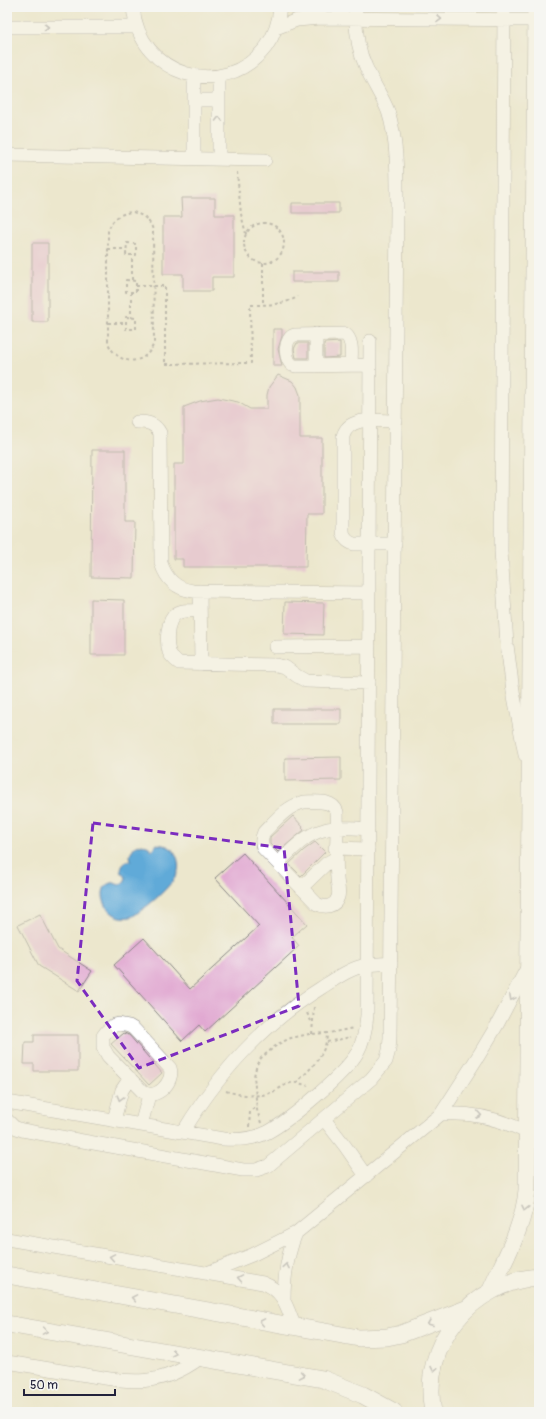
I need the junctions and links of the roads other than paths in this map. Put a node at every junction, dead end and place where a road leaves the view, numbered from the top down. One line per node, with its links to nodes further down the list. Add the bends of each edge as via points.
1 (133, 7): 8 (street)
2 (280, 7): 9 (street)
3 (356, 13): 4 (street); 9 (street, via 308,18); 24 (street, via 359,50 387,110 395,144 398,209)
4 (423, 13): 5 (street, one-way to 5)
5 (504, 13): 6 (street); 35 (street, via 501,551 511,676)
6 (537, 16): 35 (main road)
7 (7, 27): 8 (street, one-way to 8)
8 (137, 28): 10 (street, via 146,45 159,60 176,70)
9 (276, 28): 11 (street, via 260,54 234,72)
10 (194, 76): 11 (street); 12 (street)
11 (219, 76): 13 (street)
12 (194, 100): 13 (street); 15 (street)
13 (219, 100): 16 (street, one-way to 13)
14 (7, 154): 15 (street)
15 (194, 158): 16 (street)
16 (218, 158): 17 (street)
17 (265, 160)
18 (316, 334): 21 (street); 21 (street, via 291,336 288,341 290,364); 22 (street, via 347,336 351,343)
19 (370, 341): 20 (street)
20 (370, 365): 22 (street); 23 (street)
21 (316, 366): 22 (street)
22 (351, 366)
23 (370, 421): 24 (street); 26 (street); 26 (street, via 350,425 343,436 343,534 350,543)
24 (396, 421): 27 (street)
25 (137, 422): 28 (street, via 146,422 154,426 161,438 160,556 163,569 175,585 187,590)
26 (369, 544): 27 (street); 29 (street)
27 (395, 544): 42 (street)
28 (200, 591): 29 (street); 30 (street)
29 (369, 592): 32 (street)
30 (200, 611): 33 (street); 33 (street, via 181,611 172,618 168,628 168,647 171,656 179,662)
31 (275, 646): 32 (street)
32 (369, 646): 34 (street)
33 (201, 664): 34 (street, via 276,665 285,667 306,681)
34 (369, 684): 37 (street)
35 (531, 783): 43 (main road)
36 (336, 828): 37 (street); 39 (street); 40 (street, via 325,829 309,836); 40 (street, via 337,812 333,805 325,802 293,805 262,836 263,848)
37 (368, 829): 38 (street)
38 (368, 849): 39 (street); 44 (street)
39 (336, 853): 41 (street); 41 (street, via 338,898 333,904 325,907 317,904)
40 (278, 863): 41 (street)
41 (301, 888)
42 (391, 963): 44 (street); 49 (street, via 390,1038 386,1061 371,1079)
43 (529, 963): 48 (street, one-way to 48, via 490,1037); 54 (main road)
44 (367, 965): 53 (street, via 346,973 316,991 286,1012 255,1040 214,1086); 53 (street, via 366,1030 362,1044 352,1061 320,1091 268,1132 248,1138 227,1139)
45 (130, 1078): 46 (street); 46 (street, via 108,1056 103,1047 103,1036 114,1025 124,1024 134,1029 170,1068 169,1081 156,1094); 51 (street, one-way to 51, via 120,1095)
46 (149, 1095): 52 (street)
47 (7, 1102): 51 (street)
48 (441, 1114): 54 (street, one-way to 54, via 466,1113 492,1118); 55 (street)
49 (324, 1119): 50 (street, via 268,1166 256,1170 243,1170 22,1130); 55 (street)
50 (7, 1120)
51 (114, 1120): 52 (street)
52 (141, 1125): 53 (street)
53 (183, 1132)
54 (528, 1133): 61 (main road, one-way to 61, via 524,1214)
55 (366, 1176): 56 (street)
56 (296, 1233): 58 (street, via 252,1255); 62 (street, one-way to 56, via 287,1259)
57 (7, 1239): 58 (street, one-way to 57)
58 (207, 1273): 62 (street, one-way to 58, via 275,1289 263,1283)
59 (7, 1275): 65 (main road, one-way to 59)
60 (539, 1277): 61 (main road, via 527,1278)
61 (491, 1290): 63 (main road)
62 (284, 1300): 65 (street)
63 (466, 1309): 65 (main road, one-way to 65, via 387,1337 359,1338); 69 (main road, one-way to 69, via 447,1333 439,1350 431,1384)
64 (7, 1324): 66 (main road, one-way to 66)
65 (295, 1328)
66 (200, 1358): 67 (street, via 171,1375 138,1382); 68 (main road, one-way to 68, via 323,1379)
67 (7, 1362)
68 (394, 1412)
69 (433, 1412)

